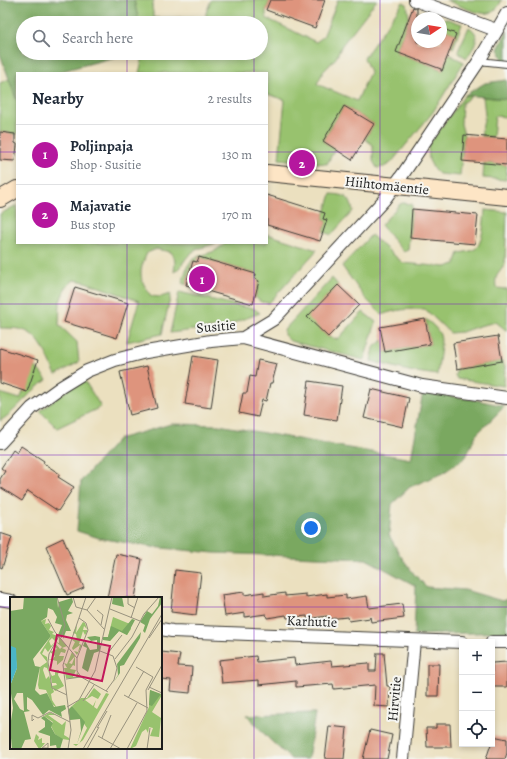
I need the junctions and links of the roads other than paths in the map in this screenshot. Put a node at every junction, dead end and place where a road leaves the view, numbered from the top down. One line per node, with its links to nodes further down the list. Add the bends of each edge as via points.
1 (415, 0): 3 (street)
2 (507, 13): 3 (street)
3 (496, 30): 4 (street)
4 (479, 61): 5 (lane); 7 (street)
5 (507, 64)
6 (268, 173): 7 (street, Hiihtomäentie)
7 (393, 186): 9 (street, Hiihtomäentie); 11 (street, via 384,200 274,319)
8 (16, 190): 10 (street)
9 (507, 197)
10 (0, 199)
11 (243, 338): 12 (street, Susitie, via 422,386); 13 (street, Susitie, via 153,350 87,371 32,408)
12 (507, 398)
13 (0, 443)
14 (0, 599): 15 (street)
15 (10, 601)
16 (162, 629): 17 (street, Karhutie)
17 (414, 641): 18 (street, Karhutie); 21 (street, Hirvitie)
18 (459, 642)
19 (495, 642): 20 (street)
20 (507, 642)
21 (406, 758)

